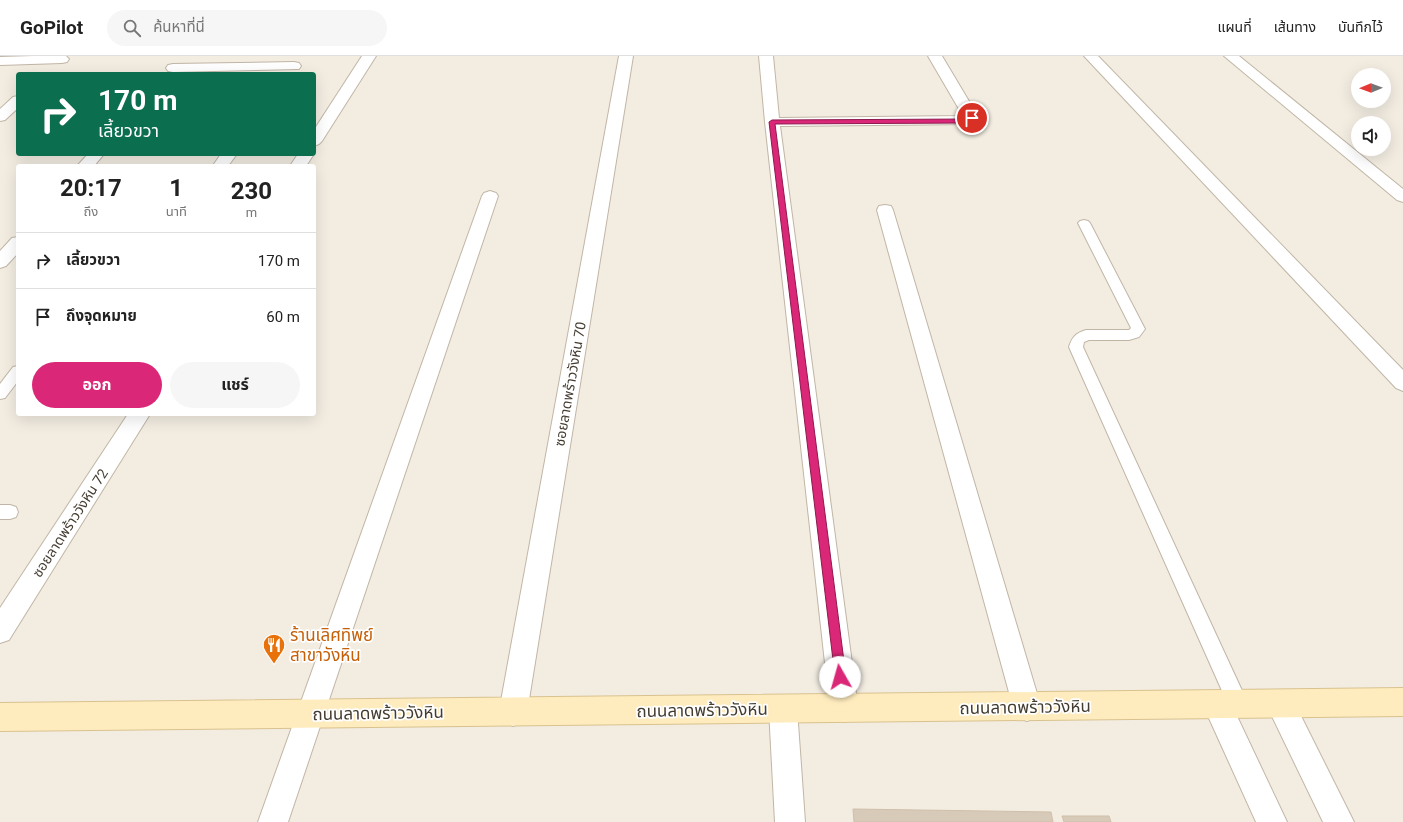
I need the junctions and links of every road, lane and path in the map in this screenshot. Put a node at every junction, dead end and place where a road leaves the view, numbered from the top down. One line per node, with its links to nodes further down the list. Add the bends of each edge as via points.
1 (183, 56): 11 (street)
2 (369, 56): 16 (street)
3 (626, 56): 36 (street, ซอยลาดพร้าววังหิน 70)
4 (766, 56): 15 (street)
5 (935, 56): 15 (street, via 971,120)
6 (1091, 56): 26 (street)
7 (1231, 56): 20 (street)
8 (64, 58): 9 (street); 12 (street)
9 (0, 61)
10 (295, 65): 11 (street)
11 (170, 71)
12 (48, 72)
13 (16, 102): 14 (street)
14 (0, 117)
15 (772, 122): 34 (street)
16 (316, 138)
17 (94, 156): 18 (street)
18 (88, 164)
19 (490, 196): 37 (street)
20 (1403, 197)
21 (885, 210): 33 (street)
22 (1084, 223): 31 (lane, via 1138,329 1129,335 1086,336 1078,340 1076,347)
23 (16, 244): 24 (street)
24 (0, 262)
25 (16, 374): 27 (lane)
26 (1403, 383)
27 (0, 394)
28 (138, 416): 29 (street, ซอยลาดพร้าววังหิน 72)
29 (0, 631)
30 (1403, 702): 32 (main road, ถนนลาดพร้าววังหิน)
31 (1228, 704): 32 (main road, ถนนลาดพร้าววังหิน); 33 (main road, ถนนลาดพร้าววังหิน); 41 (street)
32 (1280, 704): 42 (street)
33 (1027, 706): 34 (main road, ถนนลาดพร้าววังหิน)
34 (844, 708): 35 (main road, ถนนลาดพร้าววังหิน)
35 (783, 709): 36 (main road, ถนนลาดพร้าววังหิน); 40 (street)
36 (513, 712): 37 (main road, ถนนลาดพร้าววังหิน)
37 (311, 714): 38 (main road, ถนนลาดพร้าววังหิน); 39 (street)
38 (0, 717)
39 (273, 822)
40 (790, 822)
41 (1272, 822)
42 (1339, 822)

